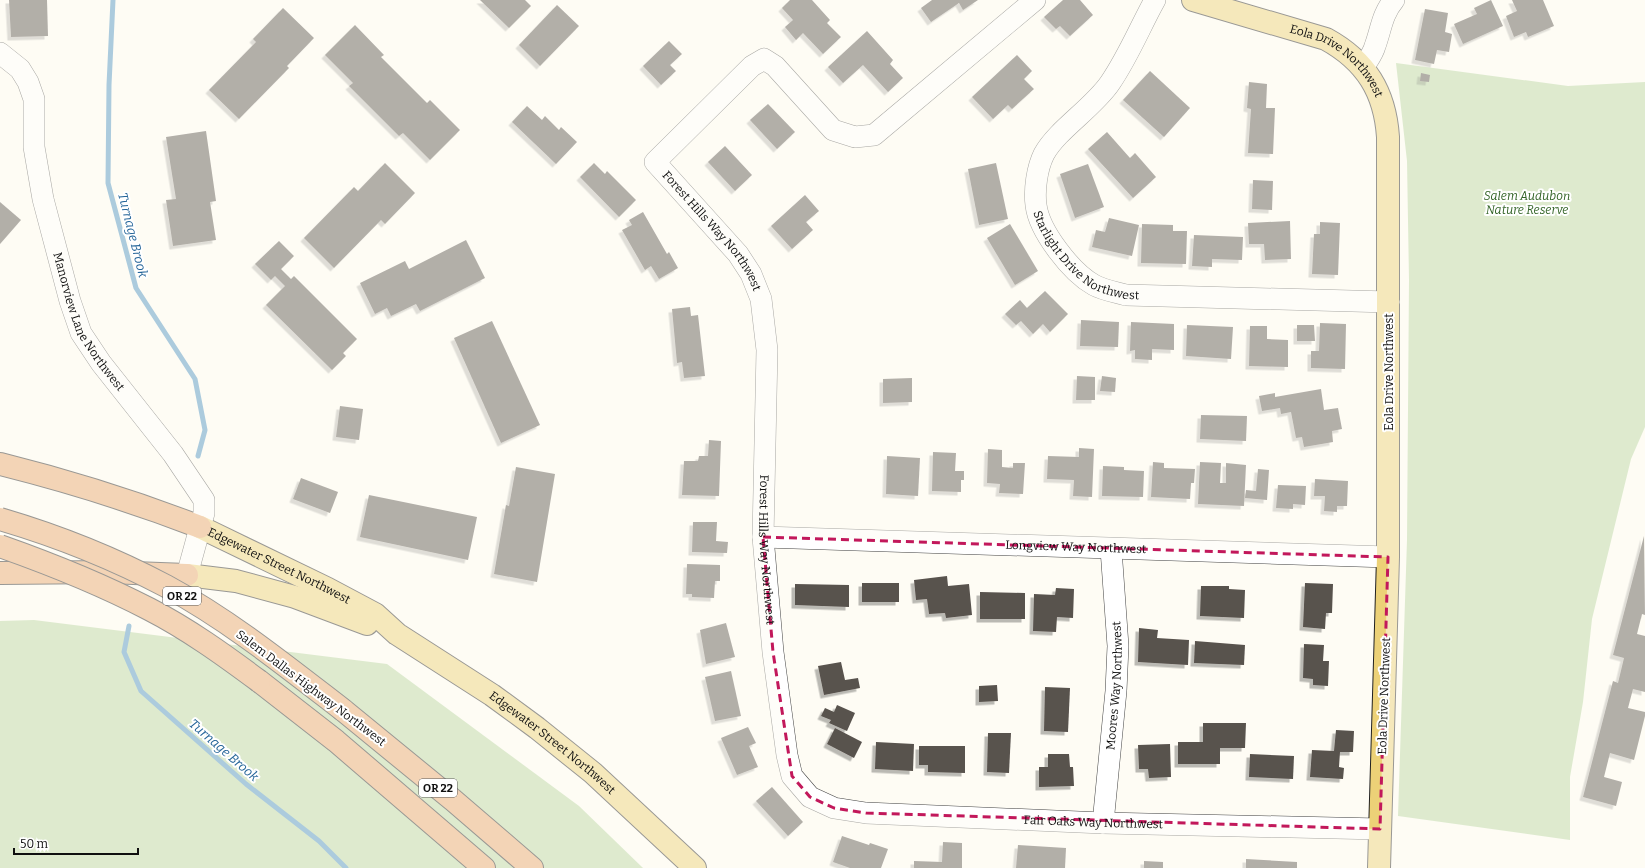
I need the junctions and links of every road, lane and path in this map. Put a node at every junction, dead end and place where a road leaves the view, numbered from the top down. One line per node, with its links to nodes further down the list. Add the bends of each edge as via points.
1 (1035, 0): 11 (street, Forest Hills Way Northwest, via 874,135 855,137 833,130 775,66 764,59 752,66 655,162 738,254 751,274 762,299 767,350)
2 (1155, 0): 7 (street, Starlight Drive Northwest, via 1110,84 1055,140 1044,154 1038,169 1036,206 1060,255 1094,285 1126,295)
3 (1193, 0): 6 (main road, Eola Drive Northwest, via 1326,39 1344,50)
4 (1394, 0): 6 (street, via 1388,7 1380,25 1375,47)
5 (0, 53): 10 (street, Manorview Lane Northwest, via 20,69 34,99 34,147 43,199 70,301 81,332 101,363 173,454 201,494 205,508)
6 (1363, 68): 7 (main road, Eola Drive Northwest, via 1379,93 1387,120)
7 (1389, 302): 14 (main road, Eola Drive Northwest)
8 (0, 464): 10 (highway, via 66,481)
9 (0, 519): 22 (highway, Salem Dallas Highway Northwest / OR 22, bridge, via 52,535 113,560 167,587 270,654 343,710)
10 (200, 527): 16 (street, Manorview Lane Northwest); 17 (main road, Edgewater Street Northwest, via 328,589 374,614)
11 (763, 537): 13 (street, Longview Way Northwest); 18 (street, Forest Hills Way Northwest, via 773,652 787,755 792,776)
12 (0, 546): 21 (highway, OR 22, bridge, via 109,589 195,636 259,681 336,741)
13 (1111, 549): 14 (street, Longview Way Northwest); 19 (street, Moores Way Northwest, via 1118,646)
14 (1388, 556): 20 (main road, Eola Drive Northwest)
15 (0, 573): 16 (highway, via 107,572)
16 (187, 575): 17 (main road, Edgewater Street Northwest, via 236,581 296,597)
17 (397, 634): 23 (main road, Edgewater Street Northwest, via 486,690 537,728 593,773)
18 (810, 797): 19 (street, Fair Oaks Way Northwest, via 834,808 866,813)
19 (1103, 823): 20 (street, Fair Oaks Way Northwest)
20 (1380, 830): 24 (main road, Eola Drive Northwest)
21 (484, 868)
22 (532, 868)
23 (695, 868)
24 (1379, 868)

